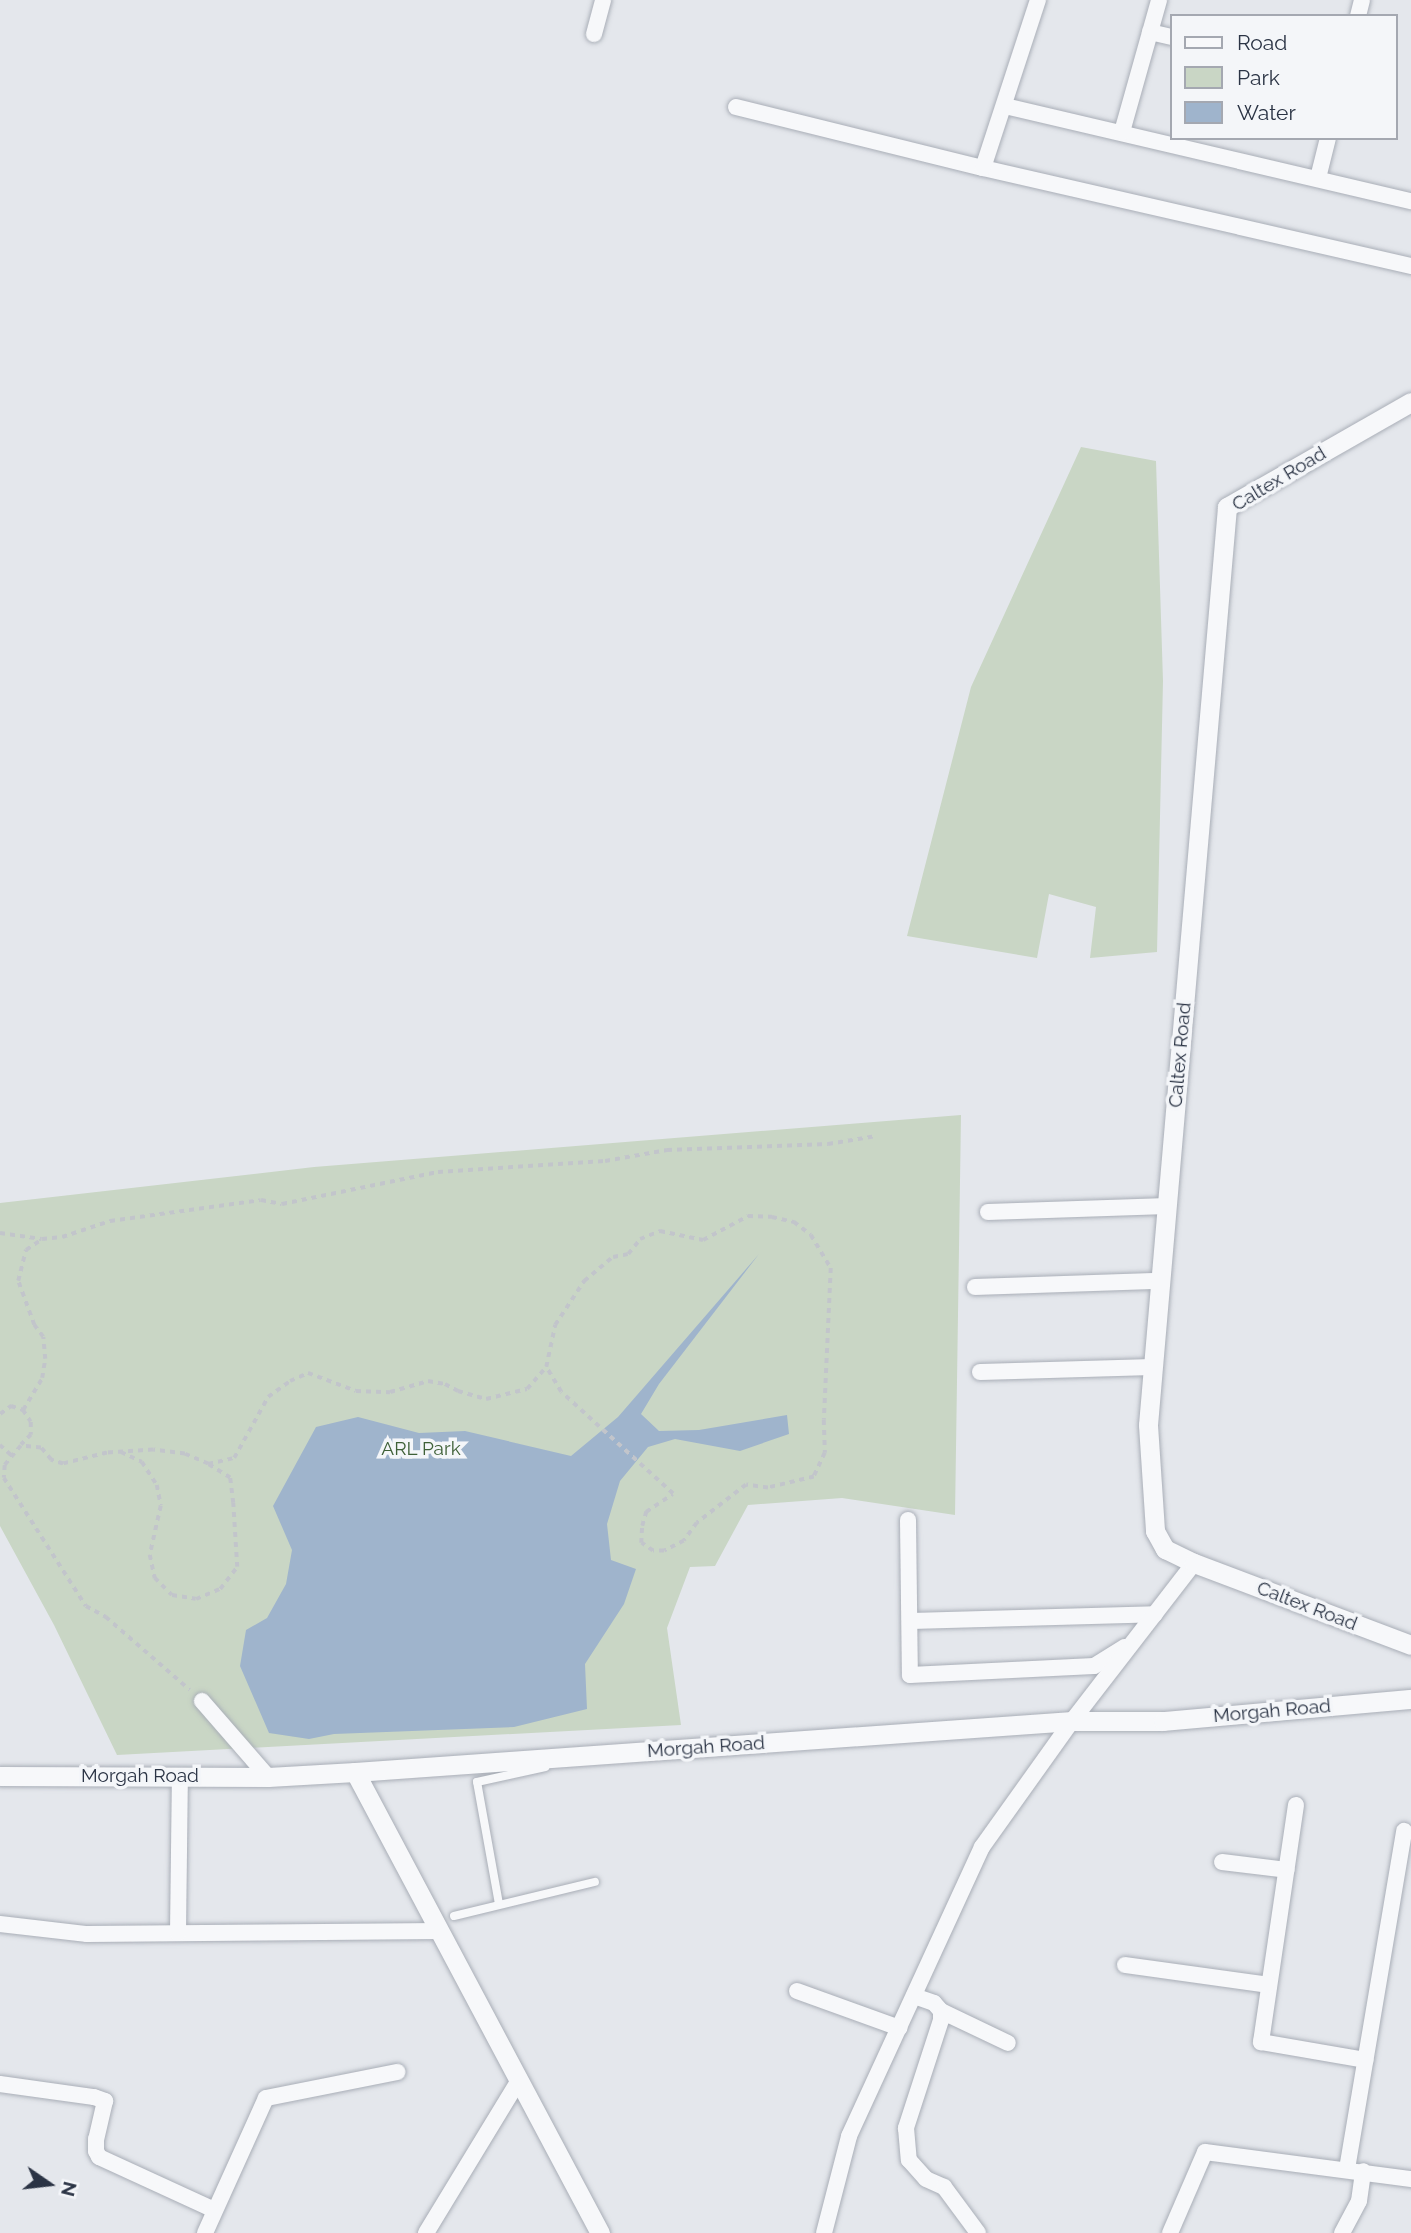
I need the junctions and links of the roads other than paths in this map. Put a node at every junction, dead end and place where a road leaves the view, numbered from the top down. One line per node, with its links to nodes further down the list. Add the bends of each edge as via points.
1 (603, 0): 5 (street)
2 (1038, 0): 7 (street)
3 (1159, 0): 4 (street)
4 (1150, 32): 6 (street); 9 (street)
5 (594, 34)
6 (1170, 37)
7 (1005, 106): 9 (street); 11 (street)
8 (736, 107): 11 (street)
9 (1122, 132): 12 (street)
10 (1328, 140): 12 (street)
11 (983, 168): 14 (street)
12 (1318, 178): 13 (street)
13 (1411, 201)
14 (1411, 266)
15 (1411, 402): 16 (street, Caltex Road, via 1227,507)
16 (1167, 1206): 17 (street); 18 (street, Caltex Road)
17 (988, 1213)
18 (1160, 1281): 19 (street); 20 (street, Caltex Road)
19 (975, 1287)
20 (1153, 1367): 21 (street); 23 (street, Caltex Road, via 1148,1425 1155,1531 1165,1549)
21 (980, 1372)
22 (908, 1520): 25 (street)
23 (1194, 1563): 24 (street); 27 (street, Caltex Road)
24 (1155, 1614): 25 (street); 26 (street)
25 (911, 1621): 26 (street, via 910,1675 1094,1666)
26 (1134, 1640): 30 (street)
27 (1411, 1645)
28 (1411, 1699): 30 (street, Morgah Road, via 1163,1721)
29 (202, 1701): 35 (street)
30 (1072, 1721): 31 (street, Morgah Road); 49 (street, via 982,1847)
31 (596, 1755): 32 (street, Morgah Road); 41 (lane, via 477,1782)
32 (355, 1772): 35 (street, Morgah Road); 44 (street)
33 (0, 1776): 34 (street, Morgah Road)
34 (180, 1776): 35 (street, Morgah Road); 45 (street)
35 (268, 1777)
36 (1296, 1805): 39 (street)
37 (1404, 1831): 53 (street)
38 (1222, 1861): 39 (street)
39 (1287, 1870): 47 (street)
40 (595, 1882): 41 (lane)
41 (499, 1904): 42 (lane)
42 (454, 1916)
43 (0, 1924): 45 (street, via 86,1934)
44 (440, 1931): 45 (street); 55 (street)
45 (178, 1933)
46 (1125, 1965): 47 (street)
47 (1269, 1985): 53 (street, via 1261,2042)
48 (797, 1991): 51 (street)
49 (914, 1996): 50 (street, via 934,2003); 51 (street)
50 (941, 2011): 52 (street); 64 (street, via 942,2020 906,2128 909,2160 917,2172 944,2187)
51 (899, 2028): 63 (street, via 849,2136)
52 (1008, 2043)
53 (1365, 2060): 57 (street)
54 (397, 2072): 59 (street, via 266,2098)
55 (519, 2080): 61 (street); 62 (street)
56 (0, 2084): 59 (street, via 105,2101 96,2139 99,2157)
57 (1355, 2170): 58 (street); 65 (street, via 1205,2152); 66 (street, via 1359,2201)
58 (1411, 2179)
59 (214, 2210): 60 (street)
60 (205, 2233)
61 (426, 2233)
62 (600, 2233)
63 (824, 2233)
64 (978, 2233)
65 (1170, 2233)
66 (1342, 2233)

